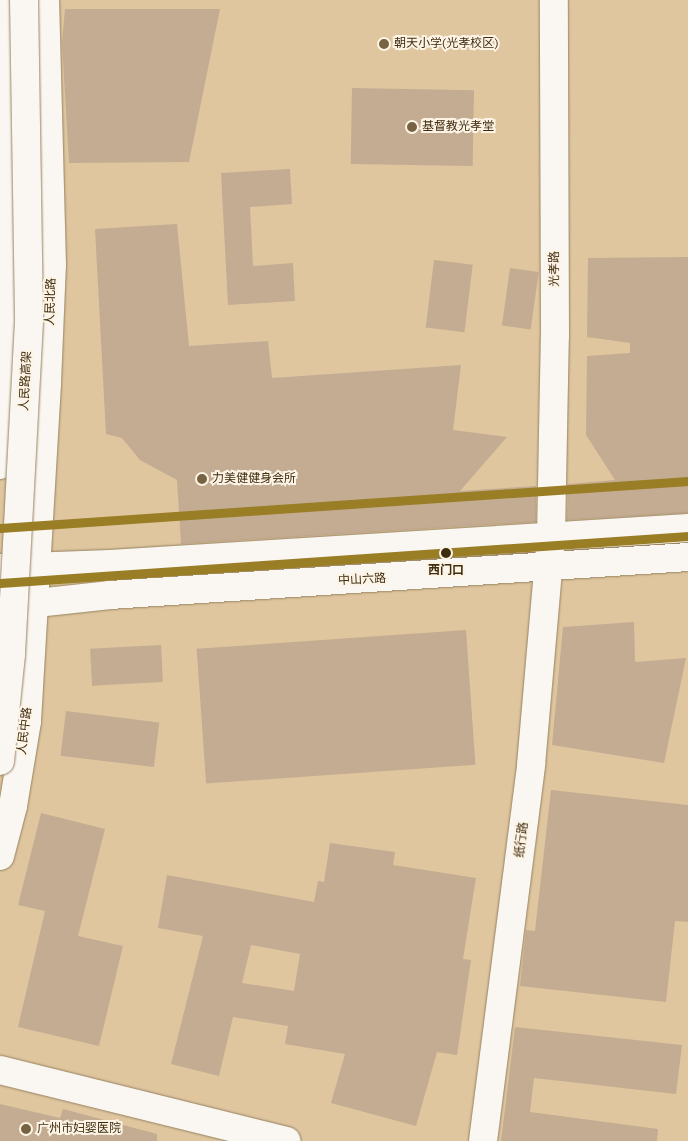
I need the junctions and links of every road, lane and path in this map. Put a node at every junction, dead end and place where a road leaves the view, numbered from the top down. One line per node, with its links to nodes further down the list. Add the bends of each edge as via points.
1 (4, 0): 5 (main road, via 9,267)
2 (24, 0): 14 (main road, 人民路高架, bridge, via 29,317 11,654)
3 (45, 0): 10 (main road, 人民北路, via 51,275)
4 (554, 0): 7 (main road, 光孝路, via 555,336)
5 (0, 465)
6 (688, 528): 7 (main road)
7 (551, 537): 10 (main road); 11 (main road, 纸行路)
8 (688, 557): 11 (main road, 中山六路)
9 (0, 568): 10 (main road)
10 (37, 568): 12 (main road, 人民北路)
11 (548, 568): 12 (main road, 中山六路, via 120,595); 18 (main road, 纸行路, via 531,765)
12 (36, 604): 13 (main road, 中山六路); 15 (main road, 人民中路, via 26,730 13,806)
13 (0, 607)
14 (0, 761)
15 (0, 856)
16 (6, 1067): 17 (main road)
17 (286, 1141)
18 (483, 1141)

